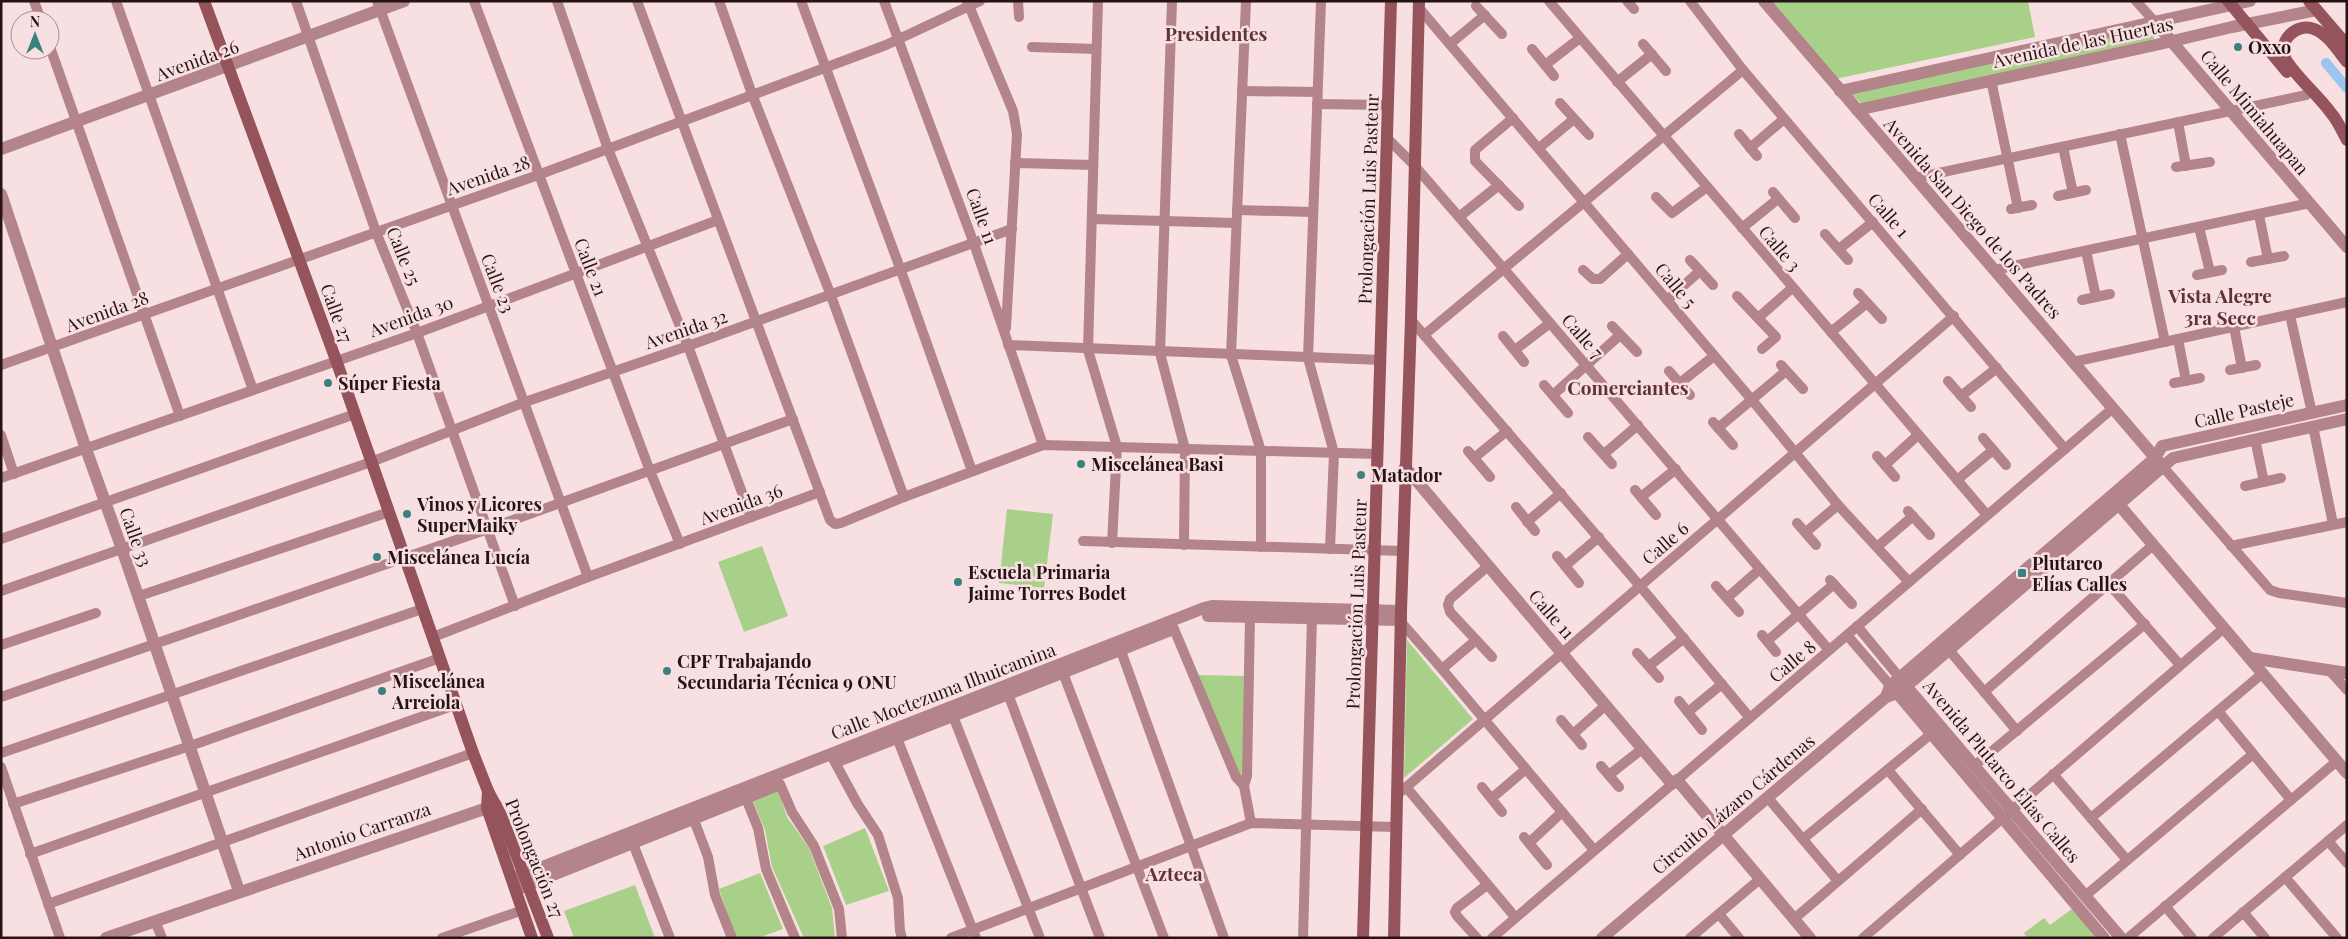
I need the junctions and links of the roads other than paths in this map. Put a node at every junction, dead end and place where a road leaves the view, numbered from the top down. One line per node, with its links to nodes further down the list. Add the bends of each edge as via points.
1 (116, 1): 62 (street)
2 (204, 1): 50 (main road, Calle 27)
3 (296, 1): 36 (street, Calle 25)
4 (404, 1): 27 (street, Avenida 26)
5 (474, 1): 89 (street, Calle 21)
6 (557, 1): 81 (street)
7 (637, 1): 72 (street)
8 (719, 1): 60 (street)
9 (801, 1): 51 (street)
10 (884, 1): 37 (street, Calle 11)
11 (980, 1): 25 (street, Avenida 28)
12 (1018, 1): 32 (street)
13 (1098, 1): 45 (street)
14 (1172, 1): 110 (street)
15 (1246, 1): 57 (street)
16 (1320, 1): 59 (street)
17 (1391, 1): 65 (main road, Prolongación Luis Pasteur)
18 (1549, 1): 38 (street, Calle 3)
19 (1627, 1): 30 (street)
20 (1690, 1): 52 (street, Calle 1)
21 (1764, 1): 58 (street, Avenida San Diego de los Padres)
22 (2136, 1): 33 (street, Calle Mimiahuapan)
23 (2250, 1): 24 (street, Avenida de las Huertas)
24 (2230, 3): 33 (street, Avenida de las Huertas); 34 (main road)
25 (968, 4): 37 (street, Avenida 28); 86 (street, via 1012,111 1016,134)
26 (1419, 4): 40 (street, Calle 5); 88 (main road)
27 (379, 5): 36 (street, Avenida 26); 101 (street, Calle 23)
28 (1476, 6): 31 (street)
29 (2314, 6): 34 (street, Avenida de las Huertas); 42 (main road)
30 (1634, 9)
31 (1485, 15): 35 (street); 40 (street)
32 (1020, 17)
33 (2155, 22): 39 (street, Calle Mimiahuapan); 58 (street, Avenida de las Huertas)
34 (2247, 24): 39 (street, Avenida de las Huertas); 61 (main road)
35 (1502, 34)
36 (308, 37): 50 (street, Avenida 26); 116 (street, Calle 25)
37 (897, 38): 51 (street, Avenida 28); 119 (street, Calle 11)
38 (1580, 38): 49 (street); 56 (street, Calle 3)
39 (2172, 42): 55 (street, Avenida de las Huertas); 67 (street, Calle Mimiahuapan)
40 (1450, 44): 68 (street, Calle 5)
41 (1644, 44): 46 (street)
42 (2347, 45)
43 (1032, 47): 45 (street)
44 (1532, 48): 49 (street)
45 (1096, 49): 87 (street)
46 (1652, 54): 53 (street); 56 (street)
47 (54, 60): 71 (street)
48 (2347, 62): 79 (main road, via 2322,33 2313,28 2294,30 2284,46 2285,58 2333,115)
49 (1545, 65): 54 (street)
50 (228, 67): 62 (street, Avenida 26); 127 (main road, Calle 27)
51 (826, 68): 60 (street, Avenida 28); 131 (street)
52 (1743, 70): 70 (street, Calle 1); 77 (street)
53 (1666, 71)
54 (1554, 76)
55 (1991, 80): 66 (street, Avenida de las Huertas); 84 (street)
56 (1617, 82): 77 (street, Calle 3)
57 (1242, 91): 59 (street); 103 (street)
58 (1840, 91): 66 (street, Avenida San Diego de los Padres)
59 (1317, 92): 64 (street)
60 (752, 94): 72 (street, Avenida 28); 143 (street)
61 (2306, 94): 67 (street); 79 (main road)
62 (149, 96): 71 (street, Avenida 26); 141 (street)
63 (1560, 103): 69 (street)
64 (1317, 104): 65 (street); 104 (street)
65 (1388, 105): 78 (main road, Prolongación Luis Pasteur)
66 (1856, 110): 90 (street, Avenida San Diego de los Padres)
67 (2231, 111): 73 (street); 99 (street, Calle Mimiahuapan)
68 (1513, 118): 82 (street, Calle 5); 91 (street, via 1474,150 1474,161)
69 (1574, 119): 76 (street); 82 (street)
70 (1784, 119): 74 (street, via 1754,152); 111 (street, Calle 1)
71 (76, 122): 83 (street, Avenida 26); 153 (street)
72 (681, 122): 81 (street, Avenida 28); 109 (street)
73 (2178, 122): 75 (street); 85 (street, via 2181,167)
74 (1739, 134)
75 (2120, 134): 80 (street); 118 (street)
76 (1589, 135)
77 (1664, 136): 92 (street, Calle 3); 98 (street)
78 (1387, 138): 88 (street, Calle 7); 183 (main road, Prolongación Luis Pasteur)
79 (2347, 142)
80 (2063, 146): 84 (street); 94 (street)
81 (608, 148): 89 (street, Avenida 28); 120 (street)
82 (1539, 148): 98 (street, Calle 5)
83 (1, 149)
84 (2008, 158): 90 (street); 100 (street, via 2015,208)
85 (2210, 162)
86 (1015, 163): 87 (street); 115 (street)
87 (1093, 165): 108 (street)
88 (1414, 165): 106 (street, Calle 7); 158 (main road)
89 (538, 175): 101 (street, Avenida 28); 138 (street, Calle 21)
90 (1915, 178): 134 (street, Avenida San Diego de los Padres)
91 (1499, 186): 102 (street); 106 (street)
92 (1707, 187): 97 (street, via 1672,214); 114 (street, Calle 3)
93 (2086, 190): 94 (street)
94 (2073, 193): 96 (street)
95 (1, 194): 173 (street, Calle 33)
96 (2058, 196)
97 (1656, 197)
98 (1584, 202): 124 (street, Calle 5); 132 (street)
99 (2310, 204): 105 (street); 121 (street, Calle Mimiahuapan)
100 (2032, 205)
101 (451, 206): 116 (street, Avenida 28); 152 (street, Calle 23)
102 (1519, 206)
103 (1237, 210): 104 (street); 112 (street)
104 (1313, 212): 181 (street)
105 (2258, 215): 113 (street); 126 (street)
106 (1459, 217): 132 (street, Calle 7)
107 (1795, 218): 114 (street, via 1776,195)
108 (1092, 219): 110 (street); 175 (street)
109 (718, 220): 120 (street, Avenida 30); 159 (street)
110 (1164, 220): 112 (street); 178 (street)
111 (1873, 222): 122 (street); 155 (street, Calle 1)
112 (1236, 223): 179 (street)
113 (2199, 227): 118 (street); 137 (street)
114 (1742, 228): 142 (street, Calle 3)
115 (1012, 229): 119 (street, Avenida 32); 165 (street)
116 (376, 232): 127 (street, Avenida 28); 164 (street, Calle 25)
117 (1825, 234): 122 (street)
118 (2143, 239): 123 (street); 170 (street)
119 (974, 241): 131 (street, Avenida 32); 165 (street, Calle 11)
120 (648, 247): 138 (street, Avenida 30); 171 (street)
121 (2347, 247)
122 (1839, 250): 129 (street)
123 (2086, 251): 134 (street); 147 (street)
124 (1628, 254): 133 (street, via 1600,279 1593,279); 148 (street, Calle 5)
125 (2284, 256): 126 (street)
126 (2268, 259): 130 (street)
127 (299, 260): 141 (street, Avenida 28); 182 (main road, Calle 27)
128 (1690, 260): 136 (street)
129 (1848, 260)
130 (2251, 262)
131 (900, 268): 143 (street, Avenida 32); 249 (street)
132 (1504, 269): 160 (street, Calle 7); 166 (street)
133 (1583, 270)
134 (1994, 270): 185 (street, Avenida San Diego de los Padres)
135 (2222, 270): 137 (street)
136 (1700, 271): 140 (street); 148 (street)
137 (2210, 272): 139 (street)
138 (576, 274): 152 (street, Avenida 30); 192 (street, Calle 21)
139 (2197, 275)
140 (1713, 285)
141 (218, 288): 153 (street, Avenida 28); 202 (street)
142 (1792, 288): 156 (street); 163 (street, Calle 3)
143 (830, 293): 159 (street, Avenida 32); 260 (street)
144 (1858, 293): 151 (street)
145 (2110, 294): 147 (street)
146 (1737, 296): 156 (street)
147 (2096, 297): 149 (street)
148 (1667, 300): 180 (street, Calle 5)
149 (2082, 300)
150 (2347, 302): 154 (street)
151 (1866, 303): 157 (street); 163 (street)
152 (490, 304): 164 (street, Avenida 30); 207 (street, Calle 23)
153 (143, 315): 173 (street, Avenida 28); 214 (street)
154 (2290, 315): 162 (street); 212 (street)
155 (1954, 316): 189 (street, Calle 1); 199 (street, Calle 6)
156 (1758, 318): 174 (street, via 1776,338)
157 (1882, 319)
158 (1412, 320): 166 (street); 245 (main road)
159 (756, 321): 171 (street, Avenida 32); 215 (street)
160 (1550, 323): 176 (street); 187 (street, Calle 7)
161 (1612, 326): 167 (street)
162 (2234, 327): 169 (street); 190 (street)
163 (1831, 332): 199 (street, Calle 3)
164 (417, 333): 182 (street, Avenida 30); 219 (street, Calle 25)
165 (1005, 334): 172 (street, Calle 11)
166 (1424, 335): 220 (street)
167 (1620, 335): 177 (street); 187 (street)
168 (1503, 336): 176 (street)
169 (2178, 339): 170 (street); 196 (street)
170 (2166, 342): 185 (street)
171 (688, 346): 192 (street, Avenida 32); 226 (street)
172 (1008, 346): 175 (street); 228 (street, Calle 11)
173 (52, 348): 186 (street, Avenida 28); 230 (street, Calle 33)
174 (1762, 349)
175 (1088, 350): 178 (street); 229 (street)
176 (1514, 350): 184 (street)
177 (1637, 352)
178 (1160, 353): 179 (street); 231 (street)
179 (1231, 355): 181 (street); 234 (street)
180 (1714, 356): 198 (street); 206 (street, Calle 5)
181 (1308, 358): 183 (street); 236 (street)
182 (336, 360): 202 (street, Avenida 30); 213 (main road, Calle 27)
183 (1381, 360): 237 (main road, Prolongación Luis Pasteur)
184 (1524, 362)
185 (2073, 362): 210 (street, Avenida San Diego de los Padres)
186 (1, 365)
187 (1586, 365): 203 (street); 217 (street, Calle 7)
188 (2256, 365): 190 (street)
189 (1997, 368): 205 (street); 232 (street, Calle 1)
190 (2242, 368): 191 (street)
191 (2230, 370)
192 (614, 371): 207 (street, Avenida 32); 248 (street, Calle 21)
193 (1669, 371): 198 (street)
194 (2200, 378): 196 (street)
195 (1948, 380): 205 (street)
196 (2186, 381): 197 (street)
197 (2174, 383)
198 (1680, 384): 204 (street)
199 (1875, 384): 221 (street, Calle 3); 235 (street, Calle 6)
200 (1544, 385): 203 (street)
201 (1803, 389): 206 (street, via 1783,368)
202 (253, 390): 214 (street, Avenida 30)
203 (1553, 395): 211 (street)
204 (1690, 395)
205 (1962, 396): 209 (street)
206 (1752, 400): 227 (street, via 1716,425); 235 (street, Calle 5)
207 (525, 402): 219 (street, Avenida 32); 263 (street, Calle 23)
208 (2347, 405): 212 (street, Calle Pasteje)
209 (1972, 407)
210 (2113, 408): 232 (street, Calle 8); 240 (street, Avenida San Diego de los Padres)
211 (1568, 413)
212 (2312, 413): 240 (street, Calle Pasteje, via 2162,446)
213 (355, 414): 241 (main road, Calle 27); 261 (street)
214 (180, 416): 230 (street, Avenida 30)
215 (793, 419): 226 (street); 258 (street)
216 (2347, 419): 218 (street, Calle Pasteje)
217 (1638, 425): 238 (street); 247 (street, Calle 7)
218 (2313, 426): 225 (street, Calle Pasteje); 274 (street)
219 (452, 430): 241 (street, Avenida 32); 275 (street, Calle 25)
220 (1507, 431): 251 (street, via 1471,454); 259 (street)
221 (1918, 435): 244 (street); 255 (street, Calle 3)
222 (1, 436): 250 (street)
223 (1588, 437): 238 (street)
224 (1983, 438): 233 (street)
225 (2255, 439): 246 (street, Calle Pasteje, via 2178,456); 256 (street)
226 (724, 444): 248 (street); 269 (street)
227 (1733, 444)
228 (1043, 445): 229 (street); 249 (street)
229 (1117, 447): 231 (street); 282 (street)
230 (86, 449): 250 (street, Avenida 30); 261 (street, Calle 33)
231 (1185, 449): 234 (street); 285 (street)
232 (2065, 449): 268 (street, Calle 8)
233 (1994, 450): 243 (street); 255 (street)
234 (1261, 451): 236 (street); 288 (street)
235 (1796, 452): 264 (street, Calle 5); 270 (street, Calle 6)
236 (1334, 453): 237 (street); 291 (street)
237 (1378, 454): 292 (main road, Prolongación Luis Pasteur)
238 (1604, 454): 242 (street)
239 (1877, 456): 244 (street)
240 (2155, 458): 246 (street, Avenida San Diego de los Padres); 262 (street, Circuito Lázaro Cárdenas)
241 (372, 462): 266 (main road, Calle 27); 290 (street, Avenida 32)
242 (1612, 464)
243 (2006, 464)
244 (1884, 465): 252 (street)
245 (1405, 467): 293 (main road); 296 (street, Calle 11)
246 (2164, 468): 262 (street, Circuito Lázaro Cárdenas); 287 (street)
247 (1676, 469): 267 (street, via 1638,494); 270 (street, Calle 7)
248 (650, 472): 263 (street); 283 (street, Calle 21)
249 (972, 472): 260 (street)
250 (14, 474): 253 (street, Avenida 30)
251 (1490, 477)
252 (1895, 477)
253 (1, 478)
254 (2281, 478): 256 (street)
255 (1957, 480): 268 (street, Calle 3)
256 (2264, 482): 257 (street)
257 (2244, 486)
258 (820, 492): 260 (street, via 830,520 835,524); 269 (street, Avenida 36)
259 (1561, 493): 271 (street); 279 (street)
260 (904, 497)
261 (104, 501): 280 (street); 290 (street, Calle 33)
262 (2115, 501): 286 (street); 330 (street, Circuito Lázaro Cárdenas); 347 (street, Circuito Lázaro Cárdenas)
263 (561, 502): 275 (street); 299 (street, Calle 23)
264 (1838, 505): 277 (street); 289 (street, Calle 5)
265 (1516, 507): 271 (street)
266 (389, 512): 295 (main road, Calle 27); 306 (street)
267 (1656, 515)
268 (1987, 515): 300 (street, Calle 8)
269 (751, 517): 283 (street, Avenida 36)
270 (1719, 518): 298 (street, Calle 7); 303 (street, Calle 6)
271 (1527, 522): 276 (street)
272 (2347, 522): 274 (street)
273 (1796, 523): 277 (street)
274 (2333, 524): 287 (street)
275 (488, 529): 295 (street); 310 (street, Calle 25)
276 (1535, 531)
277 (1806, 532): 284 (street)
278 (1930, 535): 289 (street, via 1910,514)
279 (1598, 537): 297 (street); 303 (street)
280 (1, 539)
281 (1083, 541): 282 (street)
282 (1112, 543): 285 (street)
283 (680, 544): 299 (street, Avenida 36)
284 (1816, 544)
285 (1184, 545): 288 (street)
286 (2153, 545): 302 (street); 321 (street)
287 (2231, 546): 308 (street, via 2270,590)
288 (1261, 547): 291 (street)
289 (1877, 547): 300 (street, Calle 5)
290 (122, 549): 305 (street, Avenida 32); 306 (street, Calle 33)
291 (1330, 549): 292 (street)
292 (1375, 551): 293 (street); 315 (main road, Prolongación Luis Pasteur)
293 (1403, 551): 318 (main road)
294 (1557, 556): 297 (street)
295 (405, 557): 311 (main road, Calle 27); 327 (street)
296 (1488, 566): 326 (street, via 1450,599 1448,605 1450,612); 333 (street, Calle 11)
297 (1565, 566): 301 (street)
298 (1760, 569): 307 (street); 314 (street, Calle 7)
299 (588, 577): 310 (street, Avenida 36)
300 (1909, 582): 320 (street, Calle 8)
301 (1579, 583)
302 (2109, 584): 319 (street); 349 (street)
303 (1640, 586): 325 (street); 333 (street, Calle 6)
304 (1716, 586): 307 (street)
305 (1, 591)
306 (138, 596): 327 (street, Calle 33)
307 (1727, 598): 312 (street)
308 (2347, 602)
309 (1852, 604): 314 (street, via 1832,582)
310 (515, 606): 324 (street, Avenida 36)
311 (422, 609): 324 (main road, Calle 27); 350 (street)
312 (1739, 612)
313 (96, 613): 328 (street)
314 (1800, 613): 329 (street, Calle 7); 332 (street, via 1764,638)
315 (1374, 614): 317 (street, Calle Moctezuma Ilhuicamina); 318 (street, Calle Moctezuma Ilhuicamina); 373 (street, Calle Moctezuma Ilhuicamina, via 1204,608); 405 (main road, Prolongación Luis Pasteur)
316 (1250, 616): 317 (street, Calle Moctezuma Ilhuicamina); 322 (street, Calle Moctezuma Ilhuicamina, via 1214,615); 385 (street, via 1247,776)
317 (1312, 618): 403 (street)
318 (1401, 618): 340 (street); 388 (main road)
319 (2145, 624): 338 (street); 363 (street)
320 (1857, 626): 323 (street, Calle 8); 347 (street, Avenida Plutarco Elías Calles)
321 (2224, 628): 337 (street); 338 (street)
322 (1174, 629): 331 (street, Calle Moctezuma Ilhuicamina); 385 (street, via 1236,777)
323 (1847, 634): 329 (street, Calle 8); 347 (street, Avenida Plutarco Elías Calles)
324 (433, 637): 336 (main road, Prolongación 27)
325 (1684, 638): 339 (street); 346 (street)
326 (1476, 640): 335 (street); 340 (street)
327 (154, 645): 350 (street, Calle 33); 352 (street)
328 (1, 646)
329 (1829, 650): 359 (street, Calle 8)
330 (1949, 650): 347 (street, Circuito Lázaro Cárdenas); 349 (street)
331 (1121, 651): 342 (street, Calle Moctezuma Ilhuicamina); 412 (street)
332 (1776, 652)
333 (1562, 653): 355 (street, Calle 11); 360 (street, Calle 6)
334 (1638, 654): 339 (street)
335 (1492, 657)
336 (440, 658): 354 (main road, Prolongación 27); 368 (street)
337 (2250, 658): 341 (street); 343 (street)
338 (2180, 665): 381 (street)
339 (1649, 666): 345 (street)
340 (1442, 669): 360 (street)
341 (2329, 670): 344 (street); 348 (street)
342 (1063, 673): 351 (street, Calle Moctezuma Ilhuicamina); 419 (street)
343 (2263, 673): 356 (street); 374 (street)
344 (2347, 673)
345 (1658, 678)
346 (1722, 684): 357 (street); 359 (street)
347 (1895, 688): 365 (street, Avenida Plutarco Elías Calles); 376 (street, Avenida Plutarco Elías Calles); 392 (street, Circuito Lázaro Cárdenas)
348 (2347, 690)
349 (1984, 692): 363 (street)
350 (172, 694): 368 (street, Calle 33); 370 (street)
351 (1008, 694): 358 (street, Calle Moctezuma Ilhuicamina); 426 (street)
352 (1, 697)
353 (1679, 701): 357 (street)
354 (455, 705): 371 (main road, Prolongación 27); 389 (street)
355 (1606, 706): 364 (street); 369 (street, Calle 11)
356 (2218, 711): 372 (street); 400 (street)
357 (1688, 712): 362 (street)
358 (953, 716): 366 (street, Calle Moctezuma Ilhuicamina); 431 (street)
359 (1750, 718): 383 (street, Calle 8)
360 (1485, 719): 378 (street); 388 (street, Calle 6)
361 (1561, 720): 364 (street)
362 (1702, 730)
363 (2017, 731): 376 (street)
364 (1573, 734): 367 (street)
365 (1931, 734): 379 (street); 399 (street, Avenida Plutarco Elías Calles)
366 (897, 738): 373 (street, Calle Moctezuma Ilhuicamina); 438 (street)
367 (1582, 745)
368 (190, 746): 389 (street, Calle 33); 394 (street)
369 (1642, 749): 382 (street); 383 (street, Calle 11)
370 (1, 753)
371 (473, 754): 395 (main road, Prolongación 27); 411 (street)
372 (2253, 754): 393 (street); 416 (street)
373 (832, 758): 384 (street, Calle Moctezuma Ilhuicamina); 390 (street, Calle Moctezuma Ilhuicamina); 449 (street, via 878,835 898,898)
374 (2337, 761): 380 (street); 393 (street)
375 (1601, 766): 382 (street)
376 (1974, 766): 399 (street, Avenida Plutarco Elías Calles)
377 (1, 768): 394 (street)
378 (1526, 769): 391 (street); 398 (street)
379 (1888, 770): 396 (street); 409 (street)
380 (2347, 773)
381 (2053, 774): 399 (street); 400 (street)
382 (1609, 775): 387 (street)
383 (1674, 782): 407 (street, Calle 11); 413 (street, Calle 8)
384 (780, 784): 390 (street, Calle Moctezuma Ilhuicamina); 448 (street, via 792,812 814,846 839,909)
385 (1244, 786): 402 (street)
386 (1482, 787): 391 (street)
387 (1619, 788)
388 (1401, 791): 406 (main road); 424 (street)
389 (206, 793): 411 (street, Calle 33); 414 (street)
390 (744, 794): 401 (street, Calle Moctezuma Ilhuicamina); 408 (street, Calle Moctezuma Ilhuicamina); 447 (street, via 758,828 766,869)
391 (1492, 798): 397 (street)
392 (1768, 798): 407 (street, Circuito Lázaro Cárdenas); 409 (street)
393 (2291, 800): 430 (street)
394 (13, 804): 414 (street)
395 (492, 806): 421 (main road, Prolongación 27); 425 (main road, Prolongación 27); 427 (street, Antonio Carranza)
396 (1922, 809): 415 (street); 423 (street)
397 (1502, 812)
398 (1562, 812): 413 (street); 418 (street, via 1527,840)
399 (2007, 814): 415 (street); 428 (street, Avenida Plutarco Elías Calles); 465 (street, Avenida Plutarco Elías Calles)
400 (2092, 818): 416 (street)
401 (694, 820): 408 (street, Calle Moctezuma Ilhuicamina); 446 (street, via 708,857 715,895)
402 (1251, 822): 403 (street); 412 (street)
403 (1305, 825): 405 (street); 455 (street)
404 (2347, 825): 410 (street)
405 (1366, 826): 406 (street); 456 (main road, Prolongación Luis Pasteur)
406 (1396, 827): 457 (main road)
407 (1722, 836): 422 (street, Calle 11); 460 (street, Circuito Lázaro Cárdenas)
408 (630, 839): 421 (street, Calle Moctezuma Ilhuicamina); 445 (street)
409 (1803, 839): 423 (street)
410 (2328, 841): 417 (street); 420 (street)
411 (222, 844): 427 (street, Calle 33); 429 (street)
412 (1190, 846): 419 (street); 454 (street)
413 (1594, 850): 435 (street, Calle 8)
414 (30, 854): 429 (street)
415 (1960, 855): 464 (street)
416 (2128, 860): 428 (street)
417 (2347, 863)
418 (1547, 865)
419 (1136, 866): 426 (street); 453 (street)
420 (2285, 876): 433 (street); 471 (street)
421 (526, 880): 425 (street, Calle Moctezuma Ilhuicamina); 444 (main road, Prolongación 27)
422 (1760, 880): 434 (street); 436 (street, Calle 11)
423 (1838, 881): 436 (street)
424 (1487, 884): 435 (street); 458 (street, via 1455,912)
425 (514, 885): 432 (main road, Prolongación 27)
426 (1081, 888): 431 (street); 452 (street)
427 (239, 891): 437 (street, Antonio Carranza)
428 (2085, 896): 466 (street, Avenida Plutarco Elías Calles)
429 (48, 904): 439 (street)
430 (2165, 906): 467 (street); 468 (street)
431 (1028, 908): 438 (street); 451 (street)
432 (523, 910): 442 (street); 443 (main road, Prolongación 27)
433 (2243, 912): 469 (street); 470 (street)
434 (1719, 914): 461 (street); 462 (street)
435 (1515, 917): 459 (street, Calle 8)
436 (1794, 919): 463 (street, Calle 11)
437 (155, 921): 440 (street, Antonio Carranza); 441 (street)
438 (974, 934): 450 (street)
439 (60, 938)
440 (106, 938)
441 (162, 938)
442 (442, 938)
443 (532, 938)
444 (548, 938)
445 (670, 938)
446 (732, 938)
447 (795, 938)
448 (842, 938)
449 (902, 938)
450 (951, 938)
451 (1040, 938)
452 (1100, 938)
453 (1164, 938)
454 (1224, 938)
455 (1303, 938)
456 (1363, 938)
457 (1394, 938)
458 (1478, 938)
459 (1492, 938)
460 (1602, 938)
461 (1690, 938)
462 (1739, 938)
463 (1810, 938)
464 (1863, 938)
465 (2104, 938)
466 (2121, 938)
467 (2128, 938)
468 (2192, 938)
469 (2213, 938)
470 (2265, 938)
471 (2337, 938)

